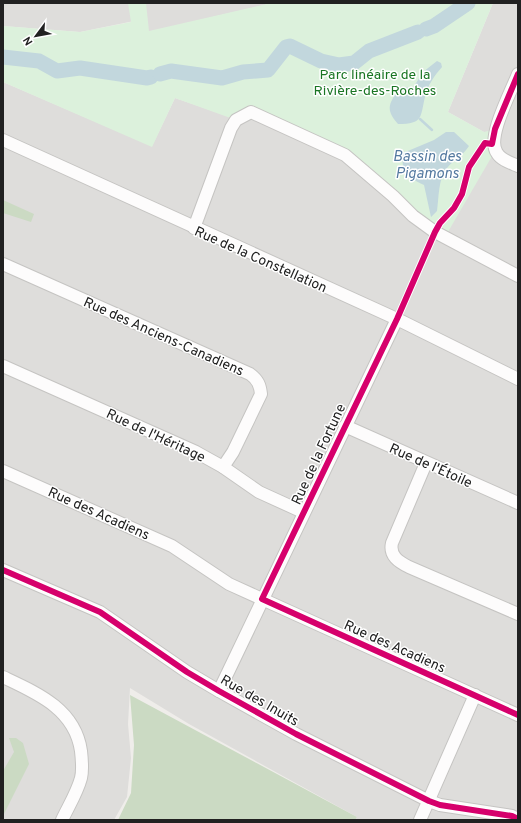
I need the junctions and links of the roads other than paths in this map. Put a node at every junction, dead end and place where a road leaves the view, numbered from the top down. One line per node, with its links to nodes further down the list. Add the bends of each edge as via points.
1 (518, 74): 3 (street, via 492,144 498,155)
2 (3, 140): 4 (street, Rue de la Constellation)
3 (518, 166)
4 (194, 228): 6 (street, via 231,128 236,120 251,112 345,155 430,228); 7 (street, Rue de la Constellation)
5 (3, 264): 12 (street, Rue des Anciens-Canadiens, via 250,374 256,379 261,394)
6 (518, 276)
7 (396, 320): 9 (street, Rue de la Constellation); 10 (street, Rue de la Fortune)
8 (3, 366): 12 (street, Rue de l'Héritage, via 196,452)
9 (518, 379)
10 (344, 426): 11 (street, Rue de l'Étoile); 15 (street, Rue de la Fortune)
11 (426, 463): 14 (street, Rue de l'Étoile); 18 (street, via 390,550 409,567)
12 (223, 467): 15 (street, Rue de l'Héritage, via 259,492)
13 (3, 471): 17 (street, Rue des Acadiens, via 172,546 229,584)
14 (518, 502)
15 (304, 512): 17 (street, Rue de la Fortune)
16 (3, 570): 20 (street, Rue des Inuits, via 100,612)
17 (262, 599): 20 (street, Rue de la Fortune); 21 (street, Rue des Acadiens)
18 (518, 614)
19 (3, 677): 25 (street, via 38,694 63,712 74,728 81,751 81,778)
20 (219, 691): 23 (street, Rue des Inuits, via 296,734)
21 (476, 695): 22 (street, Rue des Acadiens); 23 (street)
22 (518, 715)
23 (429, 801): 24 (street, Rue des Inuits); 26 (street)
24 (518, 818)
25 (62, 820)
26 (420, 820)

